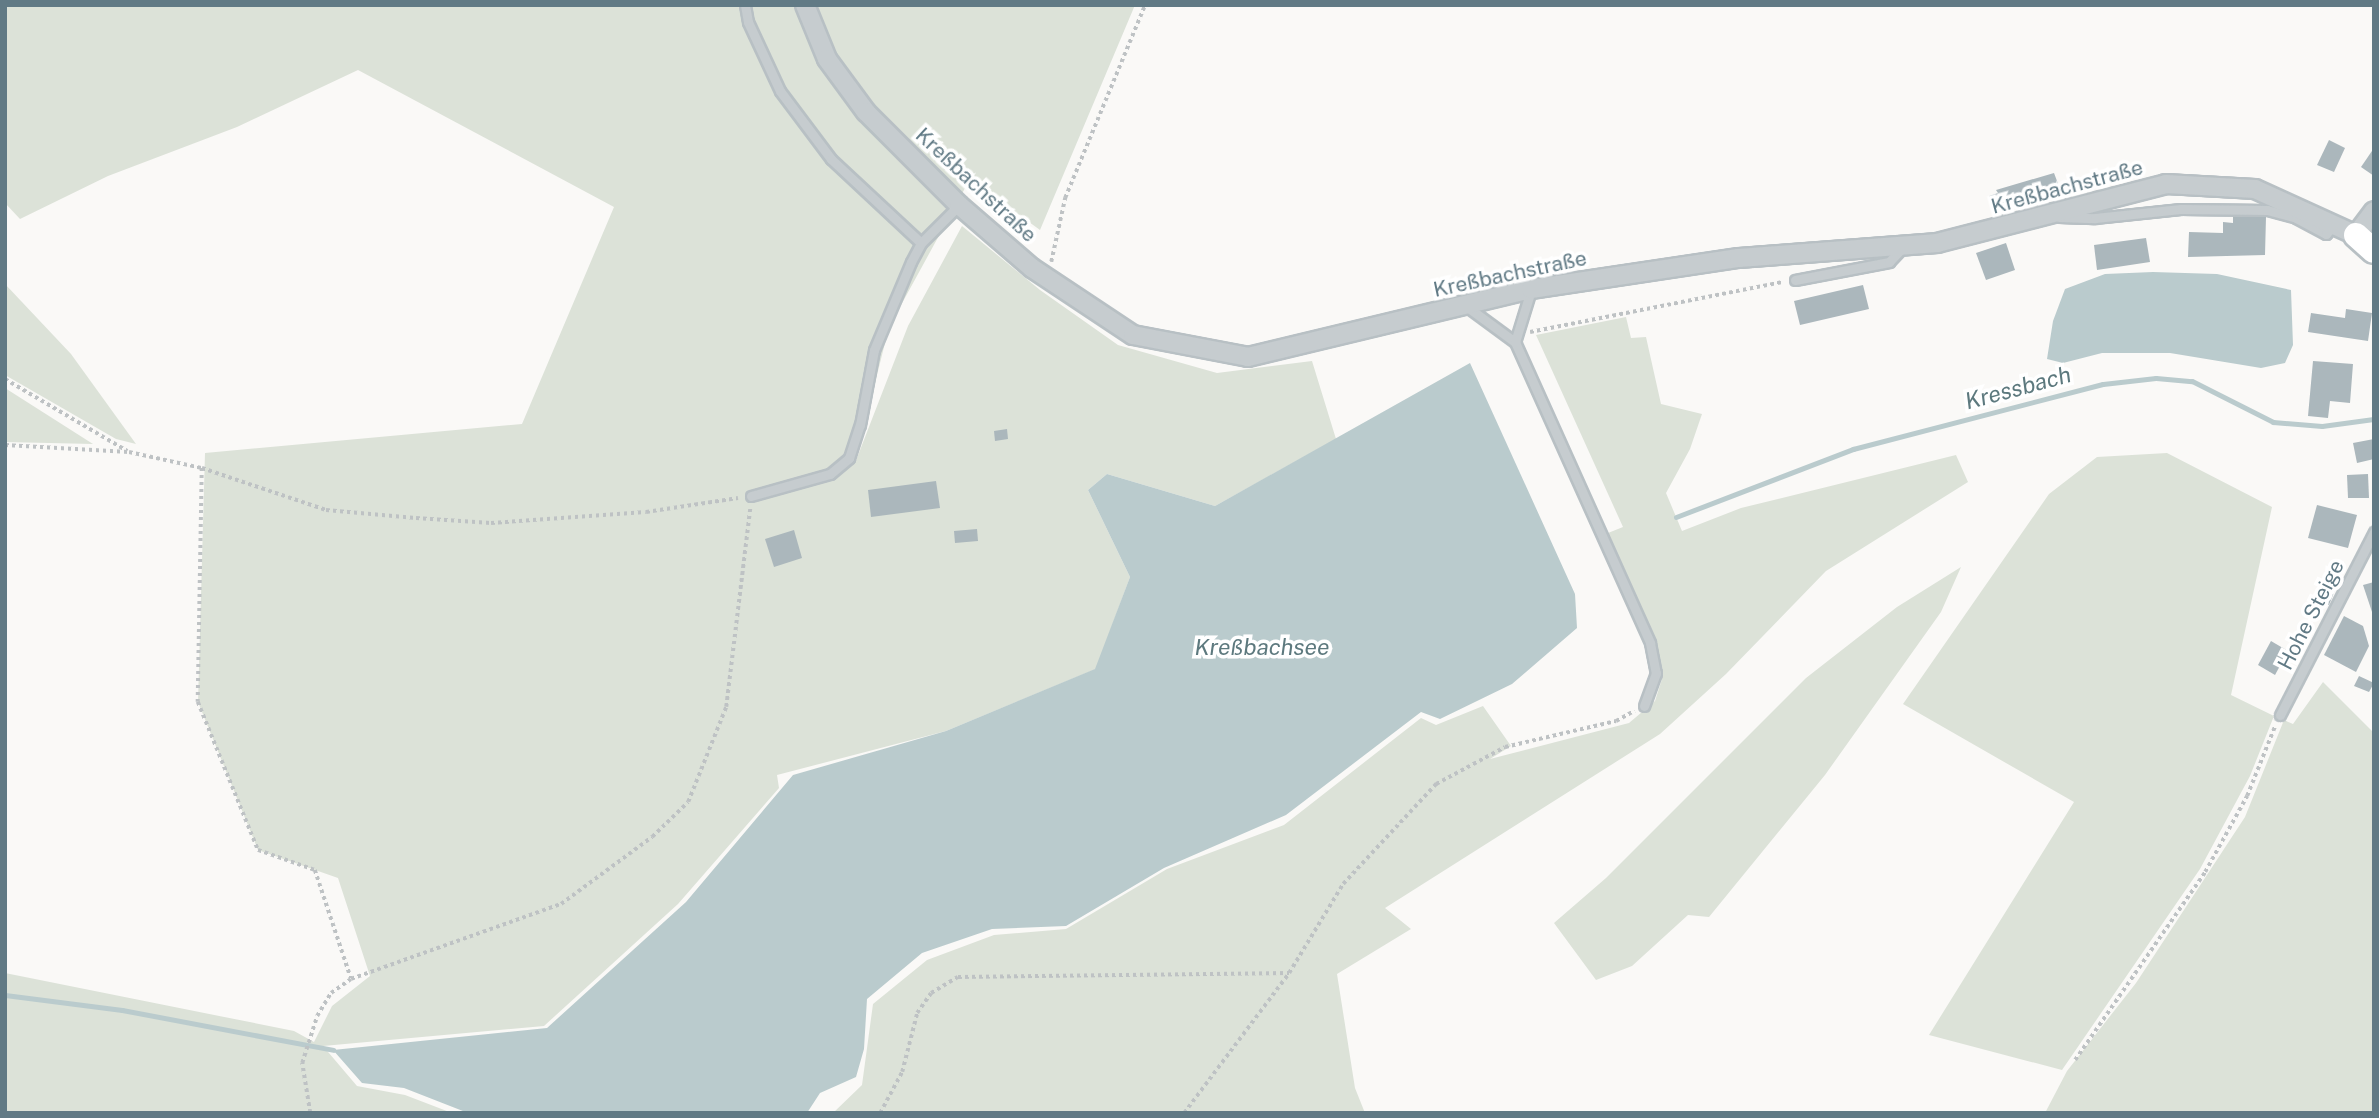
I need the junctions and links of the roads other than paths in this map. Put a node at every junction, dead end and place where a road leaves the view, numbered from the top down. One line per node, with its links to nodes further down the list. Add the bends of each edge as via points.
1 (745, 5): 7 (lane, via 748,22 787,101 831,159)
2 (805, 5): 3 (street, Kreßbachstraße, via 827,59 866,112)
3 (959, 205): 7 (lane); 11 (street, Kreßbachstraße, via 1049,279 1132,335 1248,357)
4 (2374, 211): 6 (street)
5 (2047, 217): 6 (lane, via 2267,210 2296,218 2326,234); 6 (street, Kreßbachstraße, via 2166,184 2255,189); 8 (street, Kreßbachstraße, via 1937,243)
6 (2355, 236)
7 (920, 243): 13 (lane, via 874,350 849,458 830,474)
8 (1905, 245): 9 (lane, via 1889,262); 10 (street, Kreßbachstraße, via 1739,258)
9 (1795, 279)
10 (1531, 289): 11 (street, Kreßbachstraße); 12 (lane)
11 (1464, 305): 12 (lane)
12 (1516, 338): 15 (lane, via 1650,643 1656,673)
13 (751, 496)
14 (2374, 532): 16 (lane, Hohe Steige)
15 (1643, 706)
16 (2280, 715)

